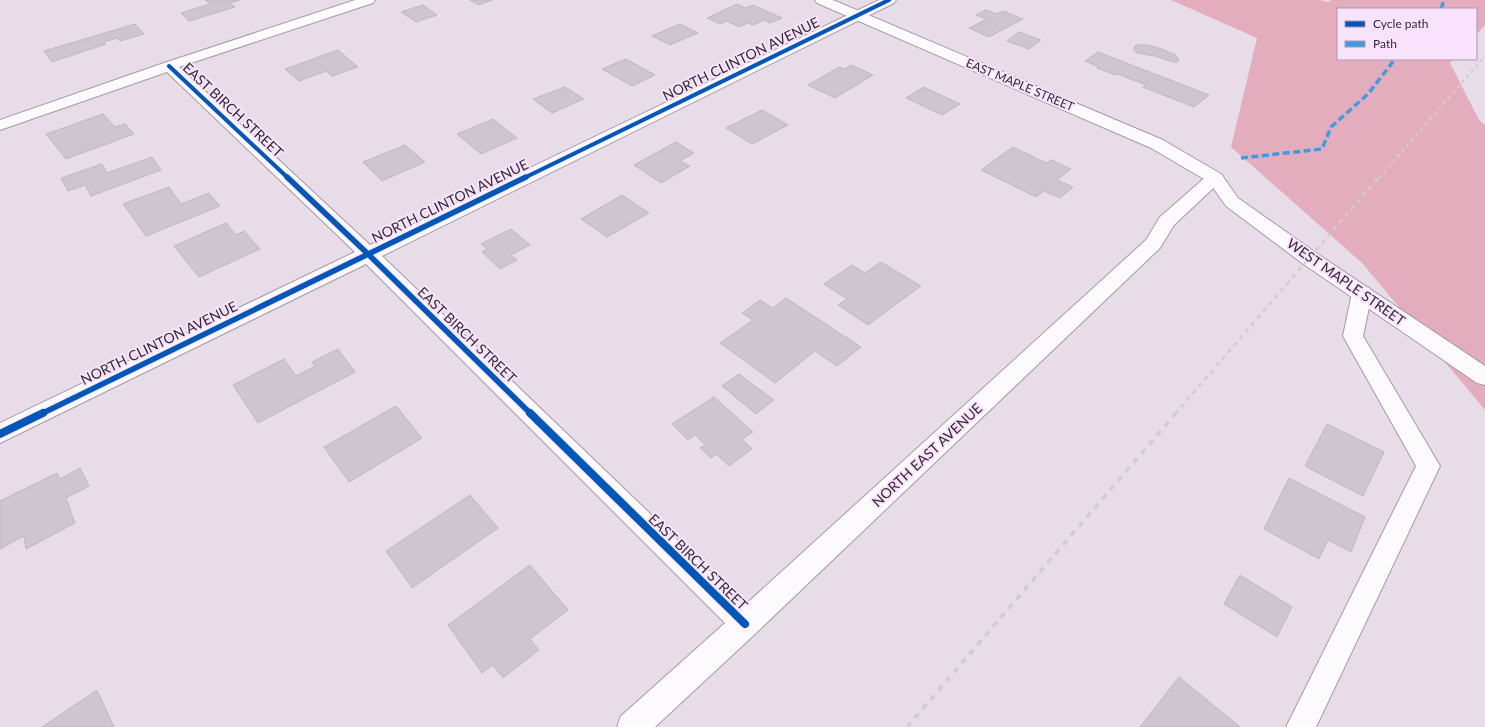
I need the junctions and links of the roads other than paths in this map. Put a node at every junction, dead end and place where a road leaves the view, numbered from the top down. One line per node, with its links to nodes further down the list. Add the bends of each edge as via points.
1 (368, 0): 5 (street)
2 (822, 0): 4 (street, EAST MAPLE STREET)
3 (889, 0): 4 (street, NORTH CLINTON AVENUE)
4 (858, 15): 7 (street, EAST MAPLE STREET, via 1157,144); 8 (street, NORTH CLINTON AVENUE)
5 (169, 66): 6 (street); 8 (street, EAST BIRCH STREET)
6 (0, 125)
7 (1215, 178): 9 (street, WEST MAPLE STREET, via 1232,202); 12 (street, NORTH EAST AVENUE, via 1167,221 1153,244)
8 (369, 255): 11 (street, NORTH CLINTON AVENUE); 12 (street, EAST BIRCH STREET)
9 (1362, 293): 10 (street, WEST MAPLE STREET); 14 (lane, via 1353,336 1428,466)
10 (1485, 377)
11 (0, 434)
12 (745, 624): 13 (street, NORTH EAST AVENUE)
13 (632, 727)
14 (1301, 727)

